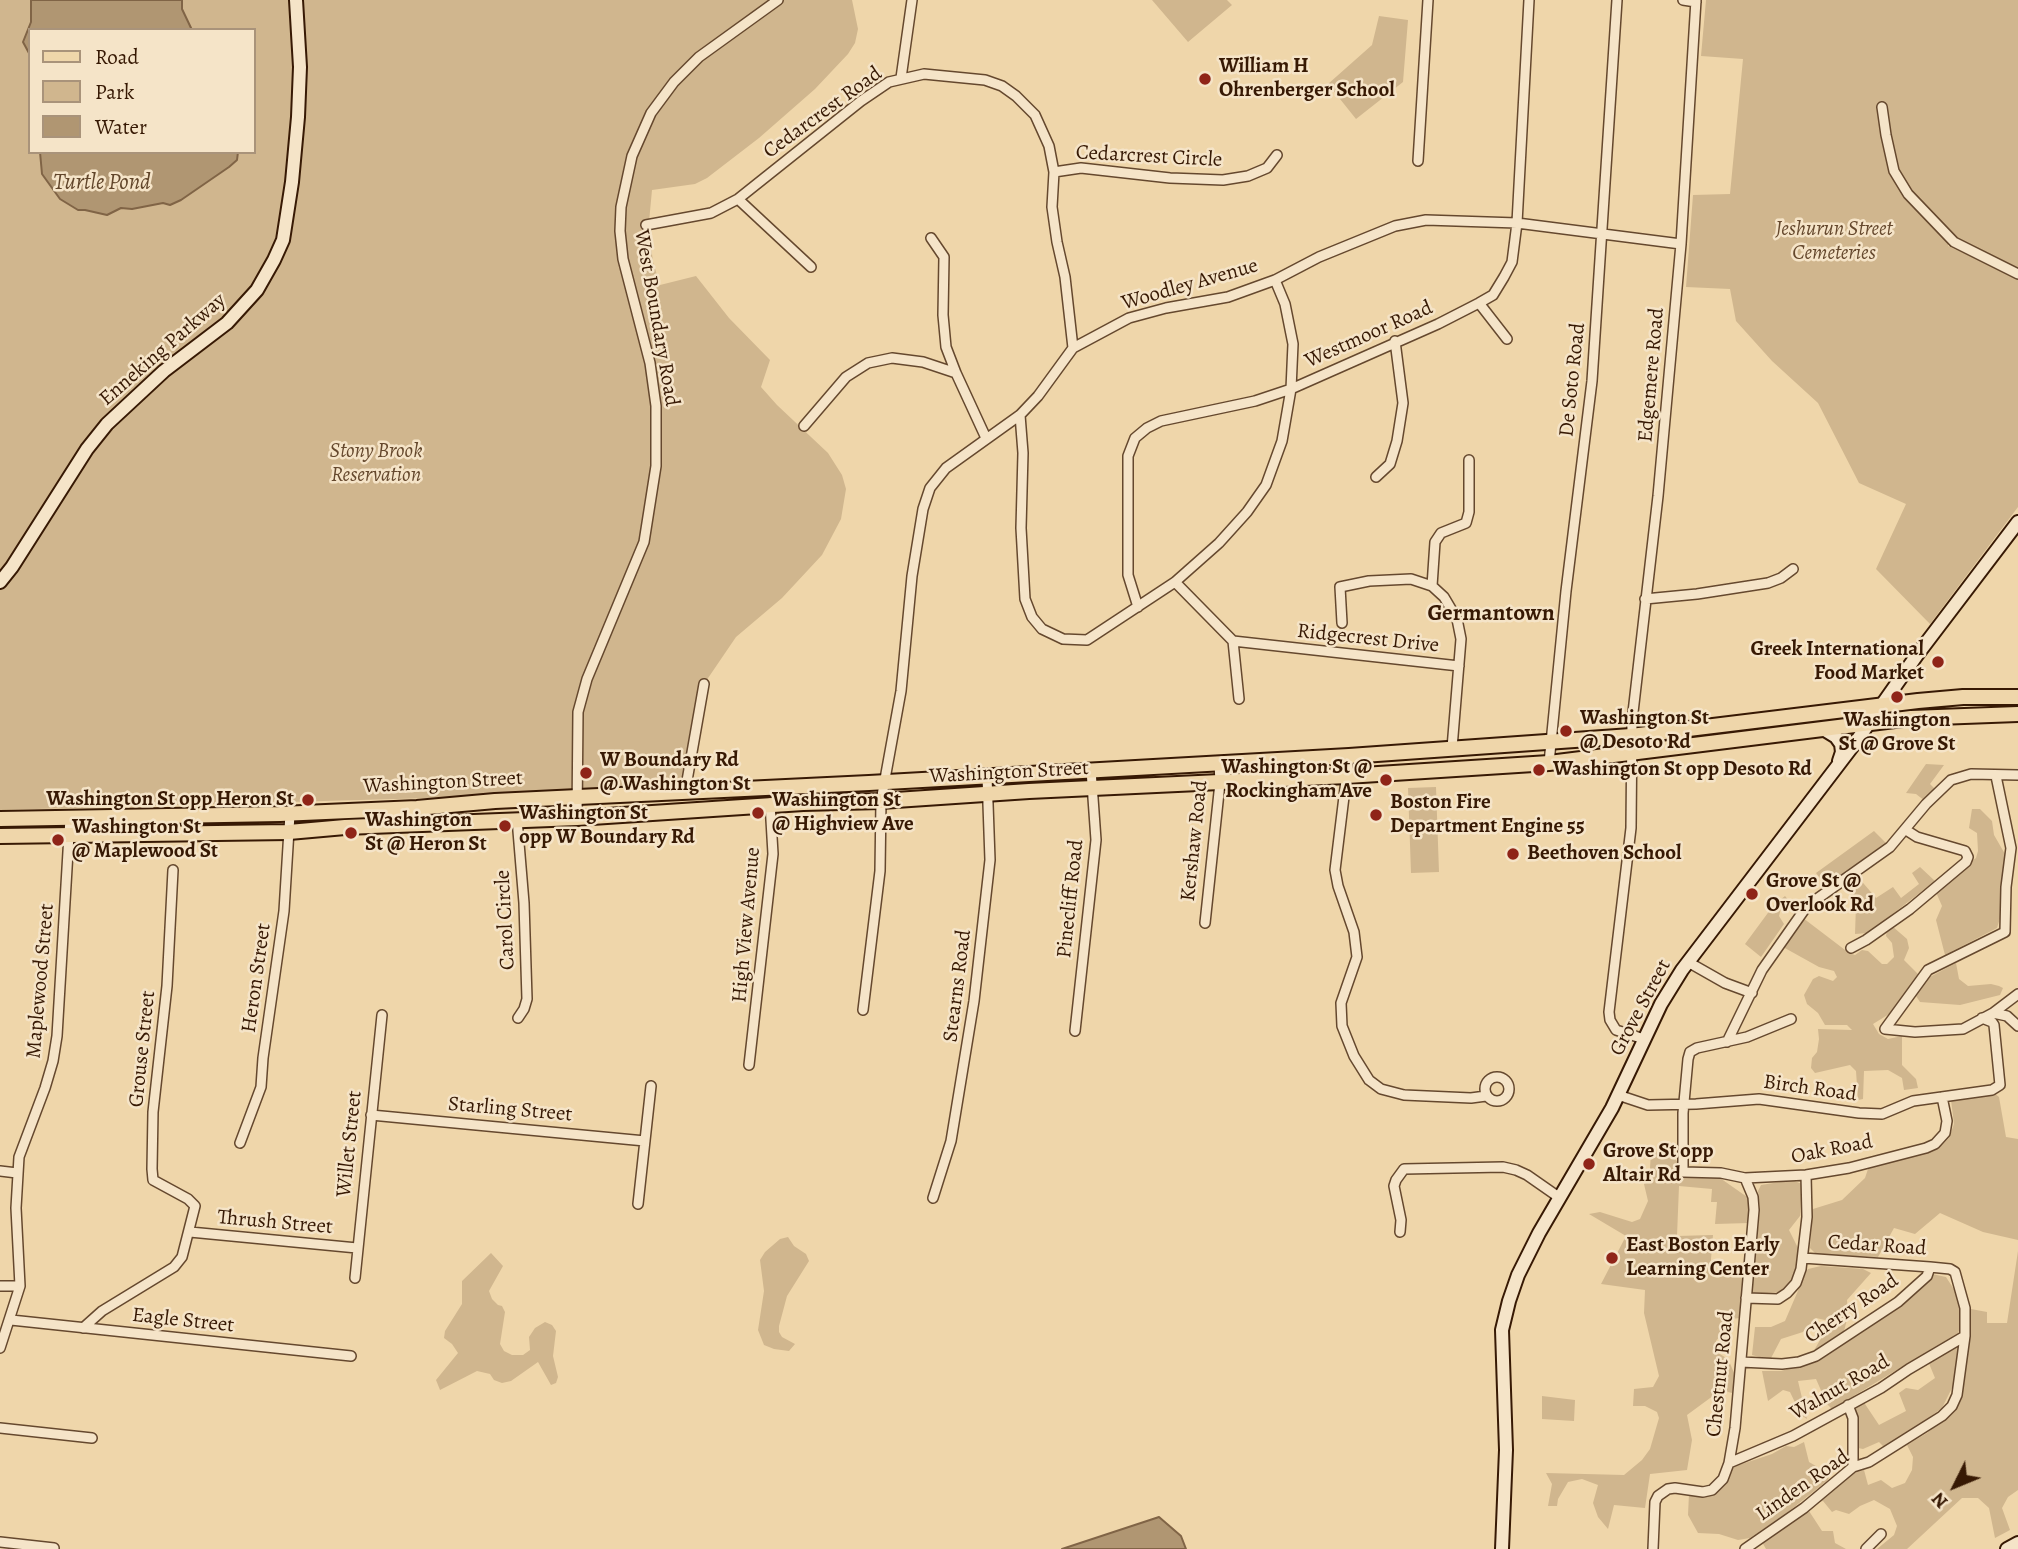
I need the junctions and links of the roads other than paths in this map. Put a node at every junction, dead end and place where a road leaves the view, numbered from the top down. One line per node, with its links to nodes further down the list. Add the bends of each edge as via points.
1 (296, 0): 36 (main road, Enneking Parkway, via 300,67 294,169 283,240 274,260 257,290 227,323 164,371 107,424)
2 (778, 0): 70 (street, West Boundary Road, via 674,82 651,113 632,156 621,207 621,245 650,363 656,466 644,542 587,679 578,712)
3 (912, 0): 9 (street)
4 (1427, 0): 12 (street)
5 (1529, 0): 15 (street, Westmoor Road)
6 (1617, 0): 17 (street, De Soto Road)
7 (1683, 0): 8 (street)
8 (1696, 1): 19 (street, Edgemere Road)
9 (901, 78): 13 (street, Cedarcrest Road, via 953,76 1002,86 1035,115); 14 (street, Cedarcrest Road, via 861,101)
10 (1882, 107): 21 (street, via 1894,171 1908,194 1954,242)
11 (1276, 155): 13 (street, Cedarcrest Circle, via 1266,168 1223,180 1081,168)
12 (1418, 161)
13 (1054, 172): 26 (street, Cedarcrest Road, via 1052,207)
14 (738, 199): 16 (street, Cedarcrest Road, via 711,213); 20 (street)
15 (1517, 223): 17 (street, Woodley Avenue); 22 (street, Woodley Avenue, via 1426,220 1395,226); 23 (street, Westmoor Road, via 1512,262 1493,295)
16 (646, 225)
17 (1600, 235): 19 (street, Woodley Avenue); 52 (street, De Soto Road, via 1592,381)
18 (931, 238): 27 (street, via 944,257 946,347)
19 (1681, 244): 39 (street, Edgemere Road)
20 (811, 267)
21 (2018, 274)
22 (1275, 280): 26 (street, Woodley Avenue, via 1228,297 1129,318); 28 (street, via 1293,344)
23 (1479, 303): 24 (street); 25 (street, Westmoor Road)
24 (1507, 339)
25 (1395, 341): 28 (street, Westmoor Road); 33 (street, via 1403,403 1390,464)
26 (1073, 348): 29 (street, Woodley Avenue)
27 (956, 373): 30 (street, via 892,358 868,363 846,377); 31 (street)
28 (1292, 389): 37 (street, via 1282,441 1266,485 1219,543); 40 (street, Westmoor Road, via 1160,421 1135,438 1128,456 1128,575)
29 (1020, 415): 31 (street, Woodley Avenue); 40 (street, via 1024,587 1032,617 1042,629 1063,639 1087,640)
30 (804, 426)
31 (986, 438): 64 (street, Woodley Avenue, via 946,468 930,488 923,509)
32 (1469, 460): 38 (street, via 1469,513 1466,523 1441,533 1435,542)
33 (1376, 477)
34 (2018, 522): 47 (main road, Grove Street)
35 (1793, 569): 39 (street, via 1768,583)
36 (0, 582)
37 (1175, 582): 40 (street); 42 (street)
38 (1432, 586): 41 (street, via 1411,579 1340,587); 43 (street, via 1457,619)
39 (1645, 599): 51 (street, Edgemere Road)
40 (1138, 607)
41 (1342, 623)
42 (1233, 641): 43 (street, Ridgecrest Drive); 46 (street)
43 (1459, 666): 53 (street, Ridgecrest Drive)
44 (704, 684): 68 (street)
45 (2018, 698): 47 (main road, Washington Street, via 1951,698)
46 (1239, 699)
47 (1880, 706): 49 (main road, Grove Street); 51 (main road, Washington Street)
48 (2018, 714): 49 (main road, Washington Street)
49 (1867, 723): 50 (main road, Washington Street); 56 (main road, Grove Street)
50 (1823, 729): 54 (main road, Washington Street); 56 (main road, via 1840,744)
51 (1631, 736): 52 (main road, Washington Street); 54 (street, Edgemere Road)
52 (1552, 741): 53 (main road, Washington Street); 58 (street, De Soto Road)
53 (1452, 748): 55 (main road, Washington Street)
54 (1631, 753): 58 (main road, Washington Street); 96 (street, Edgemere Road, via 1631,828 1609,1016 1616,1030)
55 (1349, 756): 57 (main road, Washington Street); 62 (street)
56 (1839, 761): 85 (main road, Grove Street)
57 (1219, 763): 59 (main road, Washington Street); 65 (street, Kershaw Road)
58 (1549, 763): 62 (main road, Washington Street)
59 (1091, 770): 61 (main road, Washington Street); 67 (street, Pinecliff Road)
60 (2018, 775): 63 (street)
61 (986, 776): 64 (main road, Washington Street); 69 (street, Stearns Road)
62 (1346, 776): 65 (main road, Washington Street); 100 (street, via 1335,870 1357,957 1341,1003 1342,1026 1354,1056 1369,1080 1381,1089 1404,1095)
63 (1996, 776): 78 (street, via 1971,774 1951,780); 93 (street, via 2011,848 2005,932 1928,970 1885,1029 1964,1029)
64 (886, 782): 66 (main road, Washington Street); 71 (street, Woodley Avenue)
65 (1220, 782): 67 (main road, Washington Street); 83 (street, Kershaw Road)
66 (767, 788): 68 (main road, Washington Street); 72 (street, High View Avenue)
67 (1093, 790): 69 (main road, Washington Street); 95 (street, Pinecliff Road, via 1096,840)
68 (685, 792): 70 (main road, Washington Street)
69 (988, 795): 71 (main road, Washington Street); 111 (street, Stearns Road, via 990,860 974,1001 951,1141)
70 (578, 797): 73 (main road, Washington Street); 75 (street, West Boundary Road)
71 (881, 801): 72 (main road, Washington Street); 88 (street, Woodley Avenue, via 880,871)
72 (770, 805): 75 (main road, Washington Street); 98 (street, High View Avenue, via 773,854)
73 (290, 814): 74 (main road, Washington Street); 79 (street, Heron Street)
74 (70, 818): 76 (main road, Washington Street); 80 (street, Maplewood Street)
75 (577, 818): 77 (main road, Washington Street)
76 (0, 819)
77 (517, 819): 79 (main road, Washington Street); 91 (street, Carol Circle, via 527,999)
78 (1906, 830): 84 (street, via 1968,856 1910,909); 86 (street, via 1885,852 1807,906 1762,970)
79 (289, 832): 80 (main road, Washington Street); 106 (street, Heron Street, via 284,911 261,1087)
80 (71, 834): 81 (main road, Washington Street); 108 (street, Maplewood Street, via 53,1061)
81 (0, 836)
82 (173, 870): 114 (street, Grouse Street, via 152,1169 153,1180 195,1206)
83 (1205, 923)
84 (1852, 948)
85 (1688, 962): 86 (street); 96 (main road, Grove Street)
86 (1752, 993): 97 (street)
87 (2018, 994): 89 (street)
88 (863, 1010)
89 (1993, 1013): 93 (street); 94 (street, via 2007,1016)
90 (382, 1015): 104 (street, Willet Street)
91 (519, 1018)
92 (1790, 1018): 97 (street)
93 (1982, 1018): 102 (street, Birch Road, via 1992,1022 1996,1033 2000,1086)
94 (2018, 1026)
95 (1075, 1031)
96 (1644, 1039): 101 (main road, Grove Street)
97 (1727, 1042): 103 (street, via 1690,1052)
98 (749, 1065)
99 (651, 1086): 105 (street)
100 (1486, 1096)
101 (1618, 1096): 103 (street, Birch Road, via 1647,1105); 112 (main road, Grove Street)
102 (1942, 1097): 103 (street, Birch Road, via 1913,1101 1882,1114 1759,1098); 109 (street, Oak Road, via 1947,1121 1945,1133 1935,1144)
103 (1684, 1105): 110 (street, Oak Road, via 1683,1172)
104 (370, 1115): 105 (street, Starling Street); 116 (street, Willet Street)
105 (645, 1141): 113 (street)
106 (240, 1143)
107 (0, 1171): 108 (street)
108 (17, 1173): 121 (street, Maplewood Street)
109 (1806, 1175): 110 (street, Oak Road); 117 (street)
110 (1745, 1178): 122 (street, Chestnut Road, via 1754,1210)
111 (933, 1198)
112 (1560, 1198): 115 (street, via 1527,1175 1503,1167 1404,1169 1394,1186); 138 (main road, Grove Street, via 1518,1275 1502,1330 1506,1450)
113 (638, 1204)
114 (190, 1232): 116 (street, Thrush Street); 124 (street, via 174,1267 102,1311)
115 (1400, 1232)
116 (357, 1248): 119 (street, Willet Street)
117 (1802, 1258): 118 (street, Cedar Road); 122 (street, via 1796,1283 1783,1296)
118 (1930, 1266): 125 (street, Cedar Road, via 1957,1275 1965,1301); 128 (street, Cherry Road, via 1927,1276 1898,1302 1816,1356 1782,1364)
119 (355, 1278)
120 (0, 1286): 121 (street)
121 (20, 1286): 123 (street, Maplewood Street)
122 (1746, 1298): 128 (street, Chestnut Road)
123 (11, 1320): 124 (street, Eagle Street); 126 (street, Maplewood Street)
124 (83, 1328): 127 (street, Eagle Street)
125 (1965, 1336): 129 (street, Walnut Road); 133 (street, Linden Road, via 1952,1406)
126 (0, 1348)
127 (351, 1356)
128 (1741, 1362): 132 (street, Chestnut Road)
129 (1848, 1405): 132 (street, Walnut Road); 133 (street, via 1853,1418)
130 (0, 1428): 131 (street)
131 (92, 1438)
132 (1729, 1464): 139 (street, Chestnut Road, via 1716,1488 1703,1492 1668,1489 1658,1496)
133 (1853, 1468): 140 (street, Linden Road)
134 (1881, 1534): 141 (street)
135 (0, 1542): 137 (street)
136 (2018, 1543): 142 (main road)
137 (54, 1548)
138 (1502, 1549)
139 (1653, 1549)
140 (1745, 1549)
141 (1866, 1549)
142 (2007, 1549)

